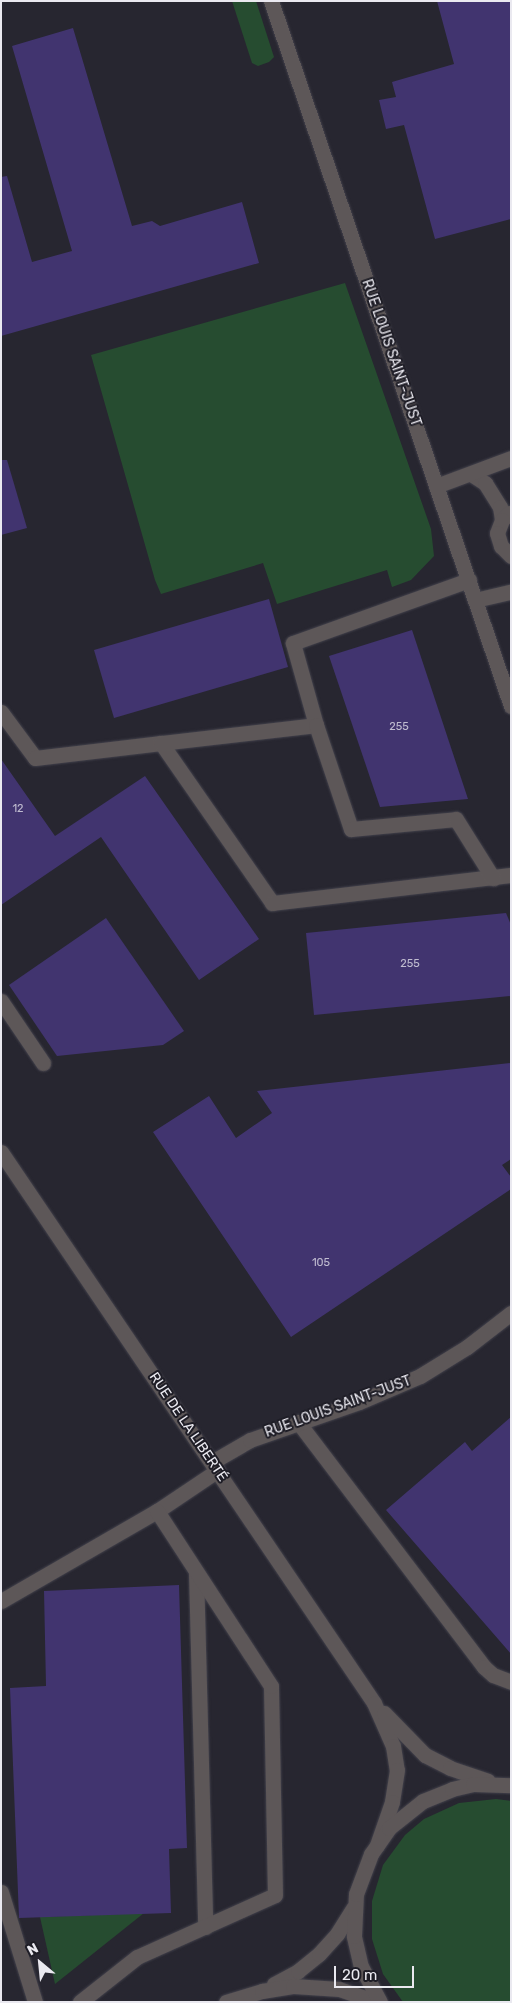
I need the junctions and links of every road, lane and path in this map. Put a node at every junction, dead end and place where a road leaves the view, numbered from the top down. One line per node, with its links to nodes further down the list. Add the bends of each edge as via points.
1 (272, 1): 4 (street, RUE LOUIS SAINT-JUST)
2 (511, 458): 3 (street)
3 (471, 474): 4 (street); 5 (street, via 485,483)
4 (436, 486): 7 (street, RUE LOUIS SAINT-JUST)
5 (506, 515): 6 (street, via 497,533 501,546)
6 (511, 556)
7 (468, 580): 9 (street, RUE LOUIS SAINT-JUST); 12 (street, via 293,643)
8 (511, 592): 9 (street)
9 (475, 600): 10 (street, RUE LOUIS SAINT-JUST)
10 (511, 706)
11 (1, 712): 13 (street, via 36,758)
12 (316, 725): 13 (street); 15 (street, via 351,829 456,819)
13 (161, 743): 15 (street, via 272,903)
14 (511, 874): 15 (street)
15 (493, 878)
16 (1, 1002): 17 (street)
17 (43, 1063)
18 (1, 1152): 21 (street, RUE DE LA LIBERTÉ)
19 (511, 1313): 20 (street, RUE LOUIS SAINT-JUST, via 468,1347 420,1376)
20 (298, 1422): 21 (street, RUE LOUIS SAINT-JUST, via 250,1440); 25 (street, via 484,1667 493,1675)
21 (215, 1466): 22 (street, RUE LOUIS SAINT-JUST); 26 (street, RUE DE LA LIBERTÉ)
22 (156, 1511): 23 (street); 24 (street, RUE LOUIS SAINT-JUST)
23 (196, 1572): 32 (street); 32 (street, via 271,1686 276,1895)
24 (1, 1602)
25 (511, 1682)
26 (374, 1703): 27 (street, RUE DE LA LIBERTÉ, via 425,1754 450,1768); 29 (street, RUE DE LA LIBERTÉ, via 393,1746 397,1770 392,1802)
27 (494, 1783): 28 (street); 29 (street, via 452,1789 423,1802 397,1821)
28 (511, 1785)
29 (377, 1845): 31 (street, via 362,1873)
30 (1, 1892): 34 (street)
31 (355, 1904): 33 (street, via 337,1934 319,1954 298,1971); 37 (street, via 354,1936 358,1957)
32 (205, 1927): 35 (street, via 137,1957)
33 (262, 1991): 36 (street); 37 (street, via 293,1986 326,1987)
34 (35, 2002)
35 (80, 2002)
36 (226, 2002)
37 (378, 2002)

